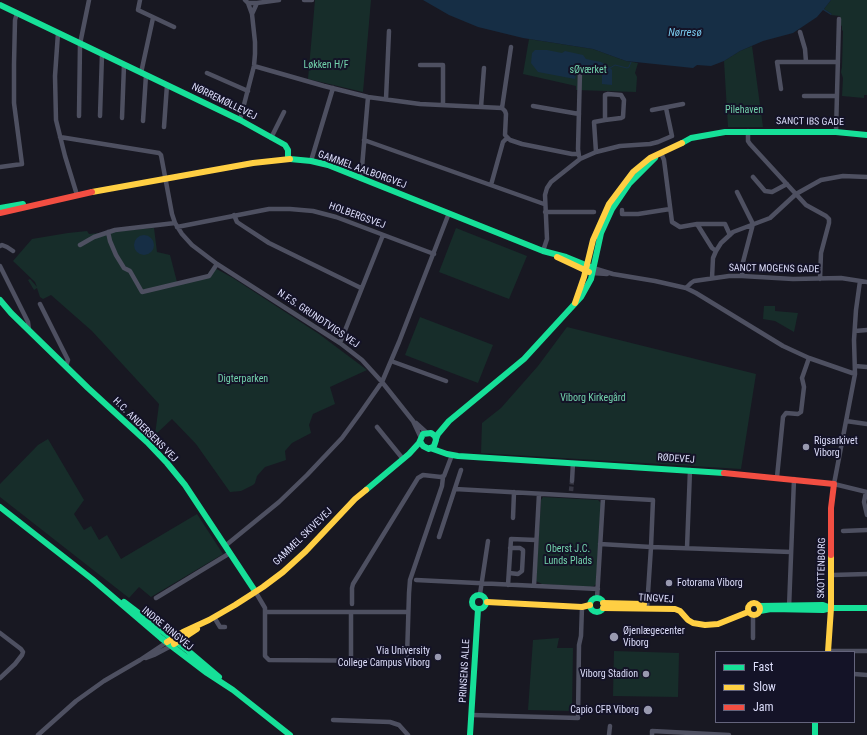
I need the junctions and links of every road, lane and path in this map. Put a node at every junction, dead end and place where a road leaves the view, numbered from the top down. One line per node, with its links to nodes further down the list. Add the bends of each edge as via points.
1 (89, 0): 17 (street)
2 (140, 0): 11 (street, via 138,10)
3 (279, 0): 7 (street)
4 (304, 0): 5 (street)
5 (312, 0)
6 (246, 1): 7 (street); 10 (street)
7 (257, 3): 10 (street)
8 (0, 5): 9 (street, NØRREMØLLEVEJ)
9 (17, 13): 16 (street, NØRREMØLLEVEJ); 66 (street, via 14,103 22,164)
10 (252, 14): 24 (street)
11 (154, 18): 13 (street); 28 (street)
12 (839, 19): 21 (street)
13 (174, 27)
14 (389, 31): 36 (street)
15 (800, 32): 20 (street)
16 (58, 33): 17 (street, NØRREMØLLEVEJ); 56 (street, via 55,98)
17 (80, 44): 19 (street, NØRREMØLLEVEJ); 46 (street)
18 (511, 47): 41 (street)
19 (102, 54): 22 (street, NØRREMØLLEVEJ); 47 (street)
20 (806, 62): 21 (street); 31 (street, via 777,62)
21 (838, 62): 35 (street)
22 (124, 65): 28 (street, NØRREMØLLEVEJ); 48 (street)
23 (420, 65): 38 (street, via 443,66)
24 (254, 66): 30 (street); 32 (street)
25 (484, 68): 40 (street)
26 (580, 71): 45 (street)
27 (207, 73): 32 (street)
28 (144, 74): 29 (street, NØRREMØLLEVEJ); 51 (street)
29 (166, 85): 49 (street, NØRREMØLLEVEJ); 52 (street)
30 (333, 88): 33 (street); 65 (street)
31 (781, 89)
32 (248, 91): 49 (street)
33 (368, 96): 36 (street); 59 (street)
34 (804, 96): 35 (street)
35 (837, 96): 54 (street)
36 (386, 99): 38 (street)
37 (683, 104): 42 (street)
38 (443, 105): 40 (street)
39 (533, 106): 45 (street)
40 (481, 107): 41 (street)
41 (502, 108): 58 (street, via 506,114)
42 (666, 108): 43 (street); 60 (street, via 672,136 650,144 620,146)
43 (652, 110)
44 (284, 112): 57 (street)
45 (579, 114): 62 (street)
46 (79, 116)
47 (100, 116)
48 (122, 118)
49 (240, 120): 57 (street, NØRREMØLLEVEJ)
50 (605, 120): 50 (street, via 605,95 621,95 624,100 623,117); 60 (street, via 594,122)
51 (143, 121)
52 (164, 127)
53 (748, 131): 54 (street, SANCT IBS GADE); 61 (street, SANCT IBS GADE, via 703,135); 71 (street, via 750,144)
54 (836, 132): 55 (street, SANCT IBS GADE)
55 (867, 135)
56 (60, 137): 70 (street, N.F.S. GRUNDTVIGS VEJ, via 158,152); 75 (street)
57 (271, 138): 63 (street, NØRREMØLLEVEJ, via 287,147)
58 (507, 138): 62 (street, via 512,142); 72 (street, via 503,142)
59 (364, 140): 69 (street); 72 (street)
60 (596, 152): 64 (street)
61 (661, 153): 79 (street); 100 (street, SANCT IBS GADE, via 650,158 633,172 609,204 597,229); 101 (street, SANCT IBS GADE, via 629,184 615,206 597,247)
62 (578, 154): 64 (street)
63 (288, 159): 65 (street, GAMMEL AALBORGVEJ); 70 (street, GAMMEL AALBORGVEJ)
64 (580, 159): 77 (street, via 551,182)
65 (311, 161): 69 (street, GAMMEL AALBORGVEJ)
66 (0, 167)
67 (867, 176): 74 (street, via 828,179)
68 (753, 177): 71 (street, via 765,191 772,192)
69 (360, 178): 83 (street, GAMMEL AALBORGVEJ)
70 (165, 179): 75 (street, GAMMEL AALBORGVEJ); 88 (street, N.F.S. GRUNDTVIGS VEJ)
71 (787, 184): 74 (street)
72 (491, 185): 77 (street)
73 (737, 192): 87 (street)
74 (796, 194): 87 (street, via 770,218); 104 (street, via 806,206 829,219 821,253)
75 (77, 195): 76 (street, GAMMEL AALBORGVEJ)
76 (60, 198): 78 (street, GAMMEL AALBORGVEJ); 84 (street, GAMMEL AALBORGVEJ)
77 (544, 204): 81 (street)
78 (0, 208)
79 (670, 209): 80 (street, via 638,214 622,214); 86 (street, via 672,222 676,225)
80 (622, 210)
81 (545, 212): 82 (street); 95 (street, via 547,239)
82 (594, 212)
83 (449, 213): 95 (street, GAMMEL AALBORGVEJ); 97 (street)
84 (0, 214)
85 (234, 215): 88 (street, HOLBERGSVEJ); 90 (street, HOLBERGSVEJ, via 269,209 313,211); 107 (street, via 237,222 269,243)
86 (697, 224): 91 (street, via 725,224); 96 (street)
87 (753, 224): 91 (street); 102 (street)
88 (176, 225): 89 (street); 98 (street, N.F.S. GRUNDTVIGS VEJ, via 192,245)
89 (108, 232): 92 (street); 98 (street, via 116,255 124,268 130,271 142,292 209,276)
90 (383, 235): 97 (street, HOLBERGSVEJ); 107 (street)
91 (730, 235): 96 (street)
92 (80, 245)
93 (0, 246): 94 (street)
94 (13, 251)
95 (544, 251): 100 (street, GAMMEL AALBORGVEJ, via 566,257)
96 (716, 251): 103 (street)
97 (434, 254): 117 (street)
98 (217, 264): 115 (street, N.F.S. GRUNDTVIGS VEJ)
99 (1, 267): 112 (street, H.C. ANDERSENS VEJ, via 28,322)
100 (586, 268): 101 (street, GAMMEL AALBORGVEJ); 110 (street)
101 (593, 271): 108 (street); 110 (street, via 587,288)
102 (742, 276): 103 (street, SANCT MOGENS GADE); 104 (street, SANCT MOGENS GADE)
103 (712, 278): 108 (street, SANCT MOGENS GADE, via 694,281)
104 (820, 279): 105 (street, SANCT MOGENS GADE, via 841,278)
105 (860, 281): 106 (street, SANCT MOGENS GADE); 114 (street)
106 (867, 282)
107 (361, 288): 115 (street)
108 (686, 288): 116 (street, via 783,346)
109 (0, 300): 112 (street, H.C. ANDERSENS VEJ)
110 (575, 303): 126 (street, via 524,359)
111 (40, 304): 118 (street, via 68,360)
112 (29, 330): 118 (street, H.C. ANDERSENS VEJ)
113 (867, 330): 114 (street)
114 (855, 331): 119 (street)
115 (340, 343): 122 (street, N.F.S. GRUNDTVIGS VEJ, via 362,360)
116 (809, 358): 121 (street); 140 (street, via 802,378 802,412 786,413 783,417)
117 (391, 361): 122 (street); 123 (street)
118 (66, 366): 158 (street, H.C. ANDERSENS VEJ, via 167,463)
119 (855, 366): 120 (street); 121 (street)
120 (867, 367)
121 (855, 374): 125 (street)
122 (382, 382): 124 (street, N.F.S. GRUNDTVIGS VEJ); 158 (street, via 342,438 311,471 279,502)
123 (446, 382)
124 (413, 421): 129 (street, N.F.S. GRUNDTVIGS VEJ); 130 (street, N.F.S. GRUNDTVIGS VEJ)
125 (846, 421): 127 (street); 143 (street)
126 (449, 422): 129 (street); 131 (street, via 438,434)
127 (867, 424)
128 (377, 427): 135 (street)
129 (428, 433): 130 (street); 131 (street, via 434,435)
130 (421, 439): 132 (street, via 421,444); 133 (street, GAMMEL SKIVEVEJ)
131 (436, 441): 132 (street, via 434,446); 134 (street, via 439,447)
132 (427, 448): 133 (street, GAMMEL SKIVEVEJ); 134 (street, RØDEVEJ)
133 (408, 454): 135 (street, GAMMEL SKIVEVEJ)
134 (452, 455): 136 (street, RØDEVEJ); 139 (street)
135 (403, 459): 173 (street, GAMMEL SKIVEVEJ, via 355,499 294,562)
136 (573, 463): 138 (street, RØDEVEJ); 142 (street)
137 (461, 470): 144 (street)
138 (690, 470): 140 (street, RØDEVEJ); 161 (street)
139 (443, 477): 178 (street, via 424,475 418,478 353,584); 190 (street, via 410,580)
140 (777, 477): 141 (street, RØDEVEJ)
141 (794, 479): 143 (street, RØDEVEJ); 162 (street)
142 (572, 481)
143 (834, 484): 146 (street); 166 (street, SKOTTENBORG, via 831,508)
144 (455, 489): 145 (street); 154 (street)
145 (514, 492): 147 (street); 151 (street)
146 (867, 492): 150 (street, via 864,502)
147 (539, 494): 148 (street, via 571,493); 155 (street)
148 (603, 498): 157 (street); 159 (street, via 653,500)
149 (0, 506): 167 (street, INDRE RINGVEJ)
150 (867, 515)
151 (513, 518)
152 (867, 530): 153 (street)
153 (844, 531)
154 (439, 537)
155 (536, 540): 160 (street, via 511,539); 171 (street)
156 (488, 541): 169 (street)
157 (600, 544): 159 (street); 172 (street)
158 (225, 546): 163 (street, H.C. ANDERSENS VEJ)
159 (651, 547): 161 (street); 181 (street)
160 (510, 548): 164 (street); 164 (street, via 523,550 523,559 522,571 518,574)
161 (687, 548): 162 (street)
162 (791, 552): 183 (street)
163 (230, 553): 173 (street, H.C. ANDERSENS VEJ); 175 (street)
164 (509, 573): 170 (street)
165 (867, 574): 166 (street)
166 (832, 575): 185 (street, SKOTTENBORG)
167 (92, 579): 196 (street, INDRE RINGVEJ); 197 (street, INDRE RINGVEJ)
168 (416, 580): 169 (street)
169 (481, 583): 170 (street); 174 (street)
170 (508, 585): 171 (street)
171 (534, 586): 172 (street)
172 (598, 589): 176 (street)
173 (255, 592): 188 (street); 192 (street, GAMMEL SKIVEVEJ)
174 (480, 594): 177 (street); 187 (street, via 472,601)
175 (156, 598)
176 (597, 598): 179 (street); 180 (street, via 593,599)
177 (487, 602): 182 (street); 187 (street, via 484,607)
178 (352, 604)
179 (603, 605): 180 (street, via 595,612); 181 (street, TINGVEJ)
180 (590, 606): 182 (street)
181 (647, 606): 191 (street, TINGVEJ, via 678,605 691,617 700,621 718,620)
182 (582, 607): 205 (street, via 578,718)
183 (789, 607): 184 (street); 185 (street, via 823,605)
184 (759, 608): 191 (street, via 757,614); 191 (street, via 757,604 752,603)
185 (831, 608): 186 (street); 198 (street, SKOTTENBORG)
186 (867, 608)
187 (478, 609): 205 (street, PRINSENS ALLE)
188 (266, 612): 189 (street); 200 (street, via 267,659)
189 (351, 612): 190 (street); 200 (street)
190 (408, 612): 200 (street, via 406,661)
191 (750, 612): 195 (street)
192 (212, 618): 193 (street, via 220,627); 196 (street, GAMMEL SKIVEVEJ)
193 (225, 627)
194 (0, 633): 203 (street, via 23,652)
195 (753, 638)
196 (175, 640): 197 (street, GAMMEL SKIVEVEJ); 204 (street, INDRE RINGVEJ)
197 (169, 644): 204 (street, INDRE RINGVEJ); 211 (street, GAMMEL SKIVEVEJ, via 154,656 140,660 104,681 76,701)
198 (828, 651): 199 (street)
199 (867, 651)
200 (351, 660)
201 (855, 674): 202 (street)
202 (867, 675)
203 (0, 678)
204 (233, 690): 212 (street, INDRE RINGVEJ)
205 (472, 715): 214 (street, PRINSENS ALLE)
206 (333, 720): 213 (street, via 390,722 399,725)
207 (815, 723): 217 (street)
208 (610, 726): 215 (street)
209 (652, 733): 210 (street)
210 (705, 734): 216 (street)
211 (38, 735)
212 (290, 735)
213 (408, 735)
214 (470, 735)
215 (609, 735)
216 (729, 735)
217 (815, 735)

